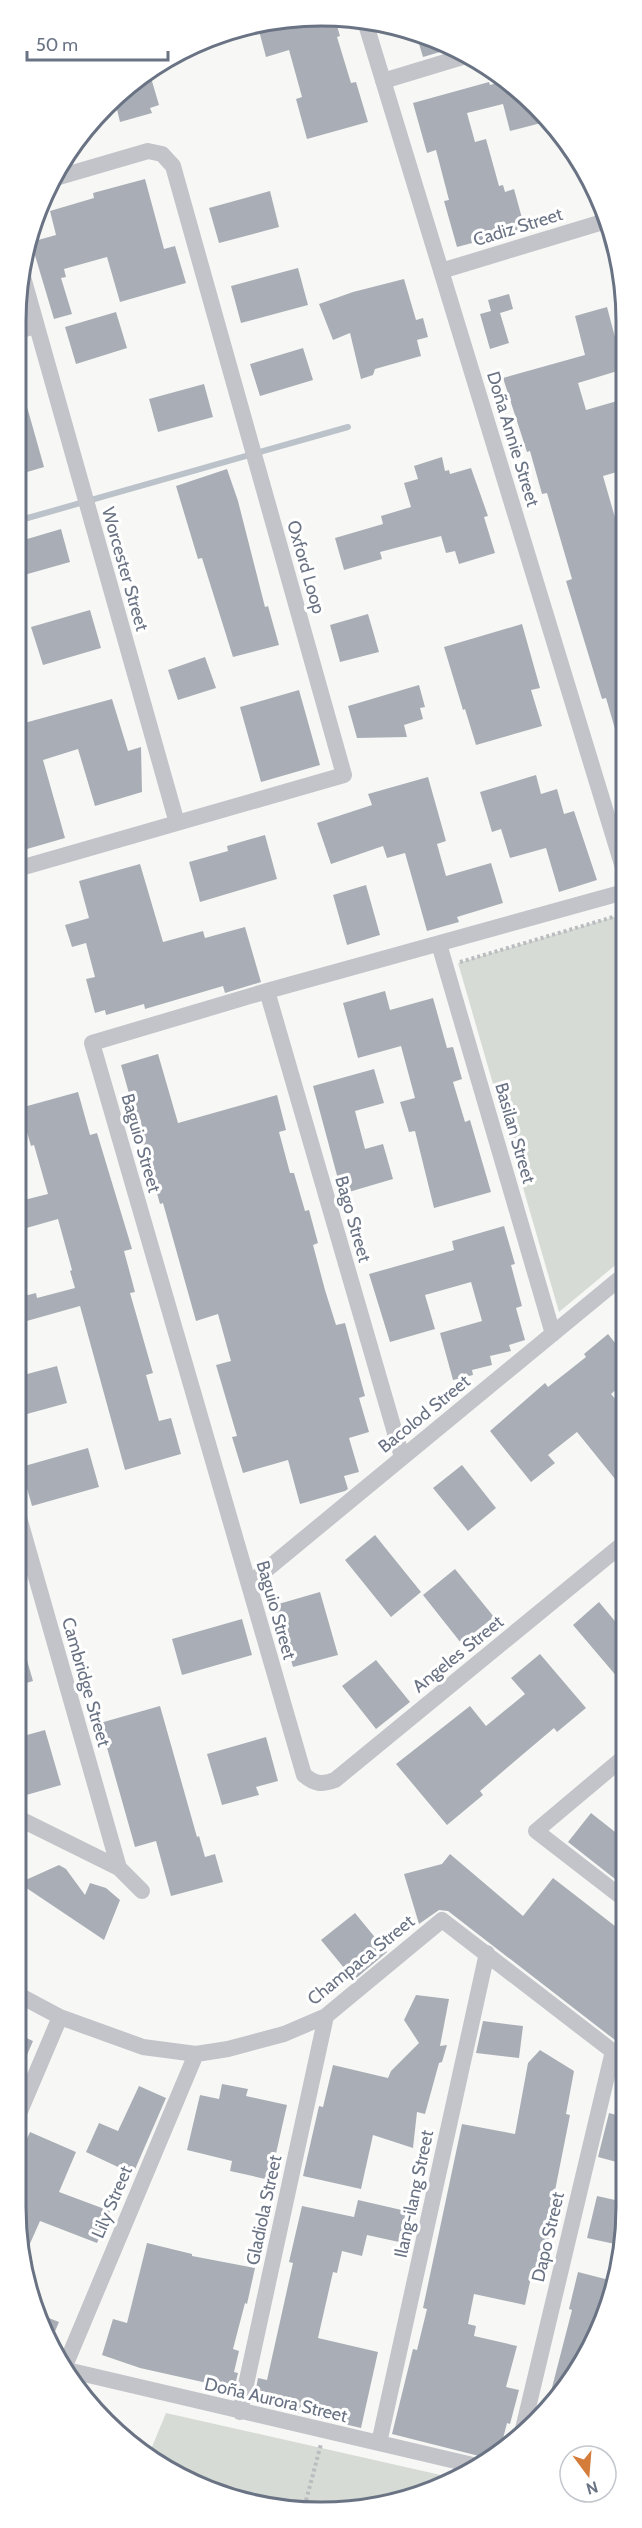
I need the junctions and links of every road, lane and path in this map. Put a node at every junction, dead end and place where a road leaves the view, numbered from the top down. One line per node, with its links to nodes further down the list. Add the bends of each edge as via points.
1 (367, 29): 3 (street, Doña Annie Street)
2 (457, 59): 3 (street)
3 (383, 81): 6 (street, Doña Annie Street)
4 (64, 176): 10 (street, Oxford Loop, via 148,151 162,154 172,166 344,776)
5 (600, 223): 6 (street, Cadiz Street)
6 (441, 271): 11 (street, Doña Annie Street)
7 (27, 293): 8 (street)
8 (35, 326): 9 (street); 10 (street, Worcester Street)
9 (26, 329)
10 (177, 823): 12 (street, Oxford Loop)
11 (616, 845)
12 (26, 866)
13 (616, 894): 15 (street, Baguio Street)
14 (616, 916): 16 (path)
15 (440, 944): 17 (street, Baguio Street); 19 (street, Basilan Street)
16 (458, 963)
17 (267, 991): 20 (street, Bago Street); 23 (street, Baguio Street, via 92,1043)
18 (616, 1282): 19 (street, Bacolod Street)
19 (554, 1334): 20 (street, Bacolod Street)
20 (402, 1457): 23 (street, Bacolod Street)
21 (26, 1542): 27 (street, Cambridge Street)
22 (616, 1550): 25 (street, Angeles Street, via 335,1780 323,1785)
23 (249, 1584): 25 (street, Baguio Street, via 300,1764)
24 (616, 1764): 29 (street, via 536,1831)
25 (312, 1782)
26 (26, 1822): 27 (street, Cambridge Street)
27 (119, 1868): 28 (street, Cambridge Street)
28 (142, 1891)
29 (616, 1893)
30 (487, 1953): 32 (street, Champaca Street, via 442,1920); 34 (street, Champaca Street); 43 (street, Ilang-ilang Street)
31 (26, 1999): 33 (street, Champaca Street)
32 (326, 2016): 35 (street, Champaca Street, via 284,2034); 40 (street, Gladiola Street)
33 (60, 2017): 35 (street, Champaca Street, via 143,2047); 37 (street)
34 (616, 2053)
35 (196, 2054): 38 (street, Lily Street)
36 (616, 2067): 41 (street, Dapo Street)
37 (26, 2097)
38 (67, 2358)
39 (76, 2372): 40 (street, Doña Aurora Street)
40 (240, 2412): 43 (street, Doña Aurora Street)
41 (525, 2420)
42 (322, 2441): 45 (path)
43 (379, 2443): 44 (street, Doña Aurora Street)
44 (468, 2464)
45 (306, 2502)

